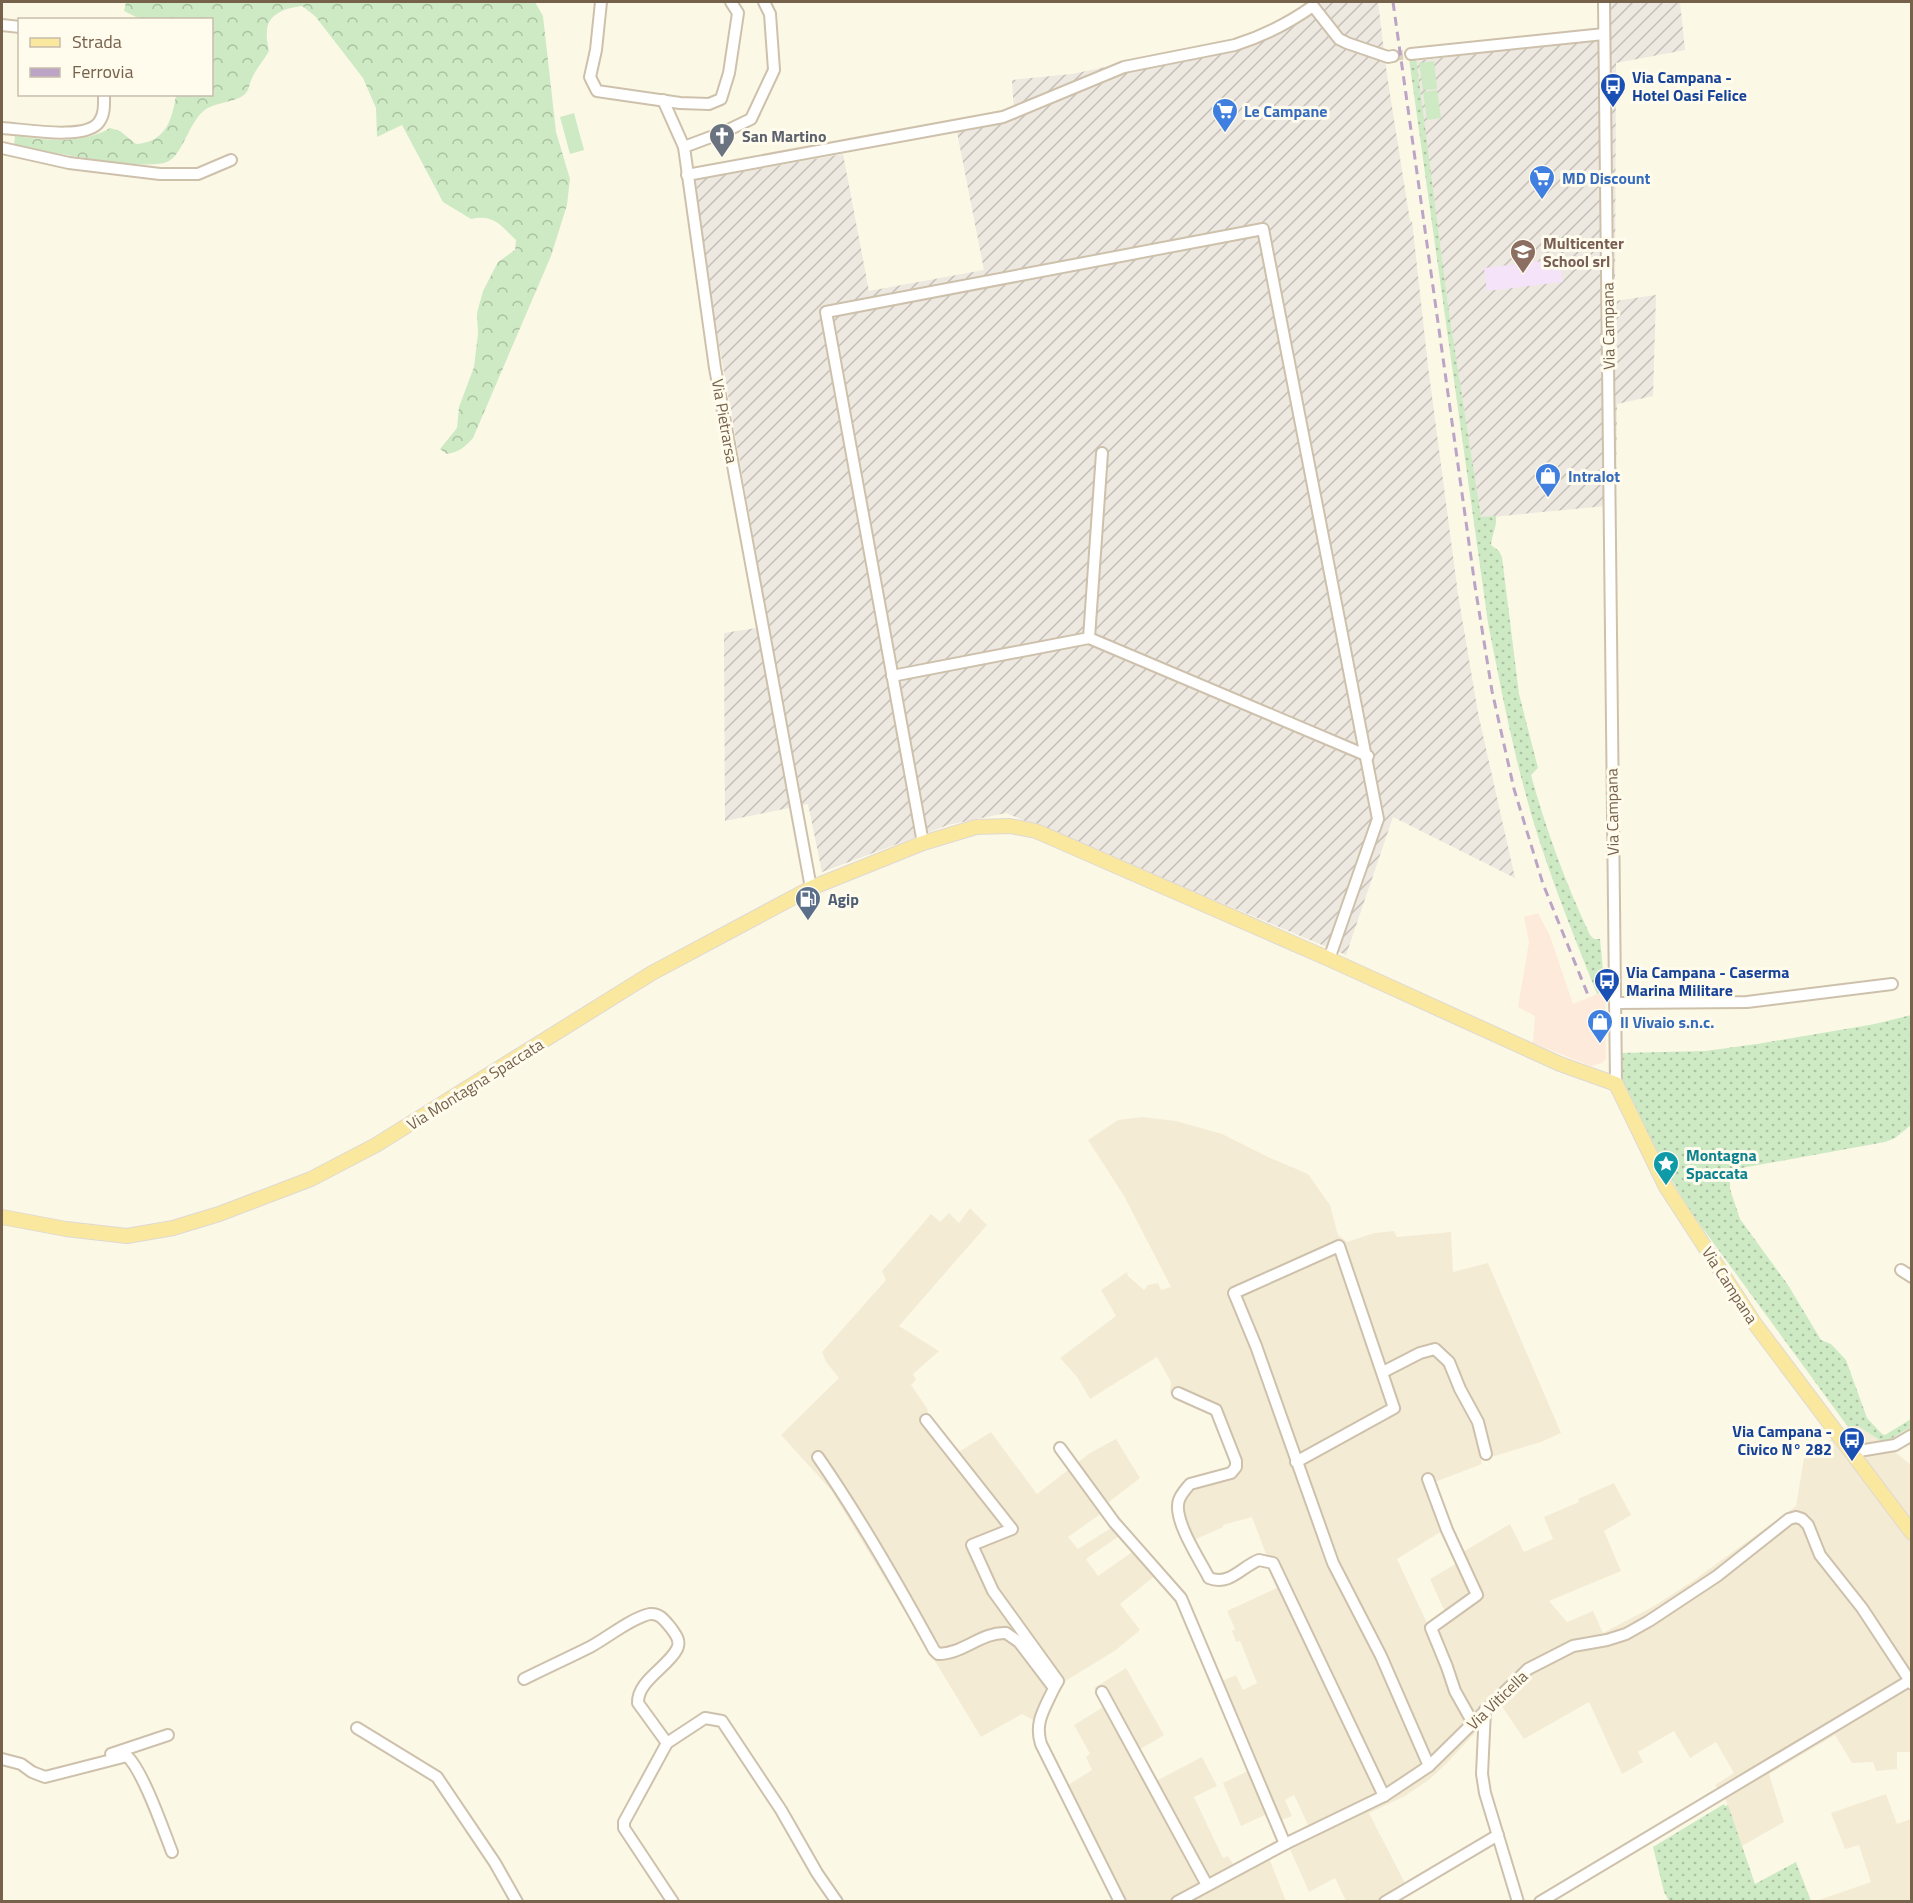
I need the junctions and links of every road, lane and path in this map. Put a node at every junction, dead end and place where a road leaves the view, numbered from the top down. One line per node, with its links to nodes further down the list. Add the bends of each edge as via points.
1 (600, 2): 11 (street, via 590,77 597,91)
2 (731, 2): 11 (street, via 738,13 729,74 721,99 709,105)
3 (764, 2): 13 (street, via 770,15 774,70 751,118)
4 (1604, 2): 7 (street, Via Campana)
5 (2, 25): 6 (street)
6 (18, 27)
7 (1604, 34): 8 (street); 25 (street, Via Campana)
8 (1411, 54)
9 (1394, 56): 16 (street, via 1339,39 1313,6 1253,39 1124,67 1003,117)
10 (104, 96): 12 (street, via 104,114 99,123 85,131)
11 (663, 100): 13 (street, Via Pietrarsa)
12 (2, 128)
13 (684, 147): 16 (street, Via Pietrarsa)
14 (2, 148): 15 (street, via 69,163 159,174 198,174)
15 (231, 160)
16 (687, 175): 22 (street, Via Pietrarsa, via 715,368)
17 (1102, 453): 18 (street)
18 (1089, 638): 19 (street); 20 (street)
19 (892, 676): 20 (street, via 826,312 1263,229); 21 (street)
20 (1368, 756): 23 (street, via 1378,819)
21 (923, 843): 22 (main road, Via Montagna Spaccata); 23 (main road, Via Montagna Spaccata, via 976,827 1010,826 1036,831)
22 (811, 888): 27 (main road, Via Montagna Spaccata, via 652,973 376,1145 311,1179 219,1214 127,1236)
23 (1329, 959): 26 (main road, Via Montagna Spaccata, via 1560,1064)
24 (1892, 984): 25 (street, via 1747,1002)
25 (1616, 1003): 26 (street, Via Campana)
26 (1616, 1084): 35 (main road, Via Campana, via 1666,1187 1755,1324)
27 (2, 1216)
28 (1901, 1270): 29 (street)
29 (1911, 1277)
30 (1383, 1372): 36 (street, via 1435,1349 1449,1362 1478,1422); 38 (street, via 1394,1408); 38 (street, via 1339,1246 1234,1293)
31 (1178, 1393): 53 (street, via 1216,1410 1236,1461 1231,1473 1190,1484 1178,1501 1178,1516 1195,1552 1209,1578 1218,1581 1229,1579 1259,1560 1273,1563)
32 (926, 1420): 43 (street, via 1012,1529 972,1545 993,1591 1058,1681)
33 (1911, 1435): 35 (street, via 1895,1445)
34 (1060, 1448): 55 (street, via 1114,1522 1181,1598)
35 (1853, 1452): 40 (main road, Via Campana)
36 (1486, 1454)
37 (818, 1457): 43 (street, via 884,1558 938,1654 989,1635 1006,1633 1019,1642)
38 (1296, 1462): 51 (street, via 1333,1563 1381,1656)
39 (1428, 1479): 46 (street, via 1477,1595 1431,1628 1455,1691)
40 (1911, 1533)
41 (524, 1679): 49 (street, via 637,1619 651,1614 661,1616 679,1644 643,1688 638,1703)
42 (1910, 1682): 45 (street, Via Viticella, via 1862,1608 1820,1555 1808,1525 1796,1517 1649,1622 1607,1640 1573,1646 1528,1669); 65 (street)
43 (1054, 1688): 61 (street, via 1037,1732)
44 (1102, 1692): 57 (street)
45 (1485, 1710): 46 (street, Via Viticella); 54 (street, via 1482,1774)
46 (1473, 1722): 51 (street, Via Viticella)
47 (357, 1728): 58 (street, via 437,1777)
48 (168, 1735): 52 (street, via 91,1760)
49 (667, 1743): 59 (street, via 624,1828); 60 (street, via 705,1718 722,1721)
50 (2, 1758): 52 (street)
51 (1430, 1766): 53 (street, Via Viticella)
52 (32, 1772): 56 (street, via 45,1777 127,1756 147,1791)
53 (1384, 1796): 55 (street, Via Viticella)
54 (1498, 1835): 63 (street); 64 (street)
55 (1285, 1844): 57 (street, Via Viticella)
56 (172, 1852)
57 (1207, 1885): 62 (street, Via Viticella)
58 (517, 1902)
59 (674, 1902)
60 (837, 1902)
61 (1120, 1902)
62 (1177, 1902)
63 (1385, 1902)
64 (1518, 1902)
65 (1540, 1902)

